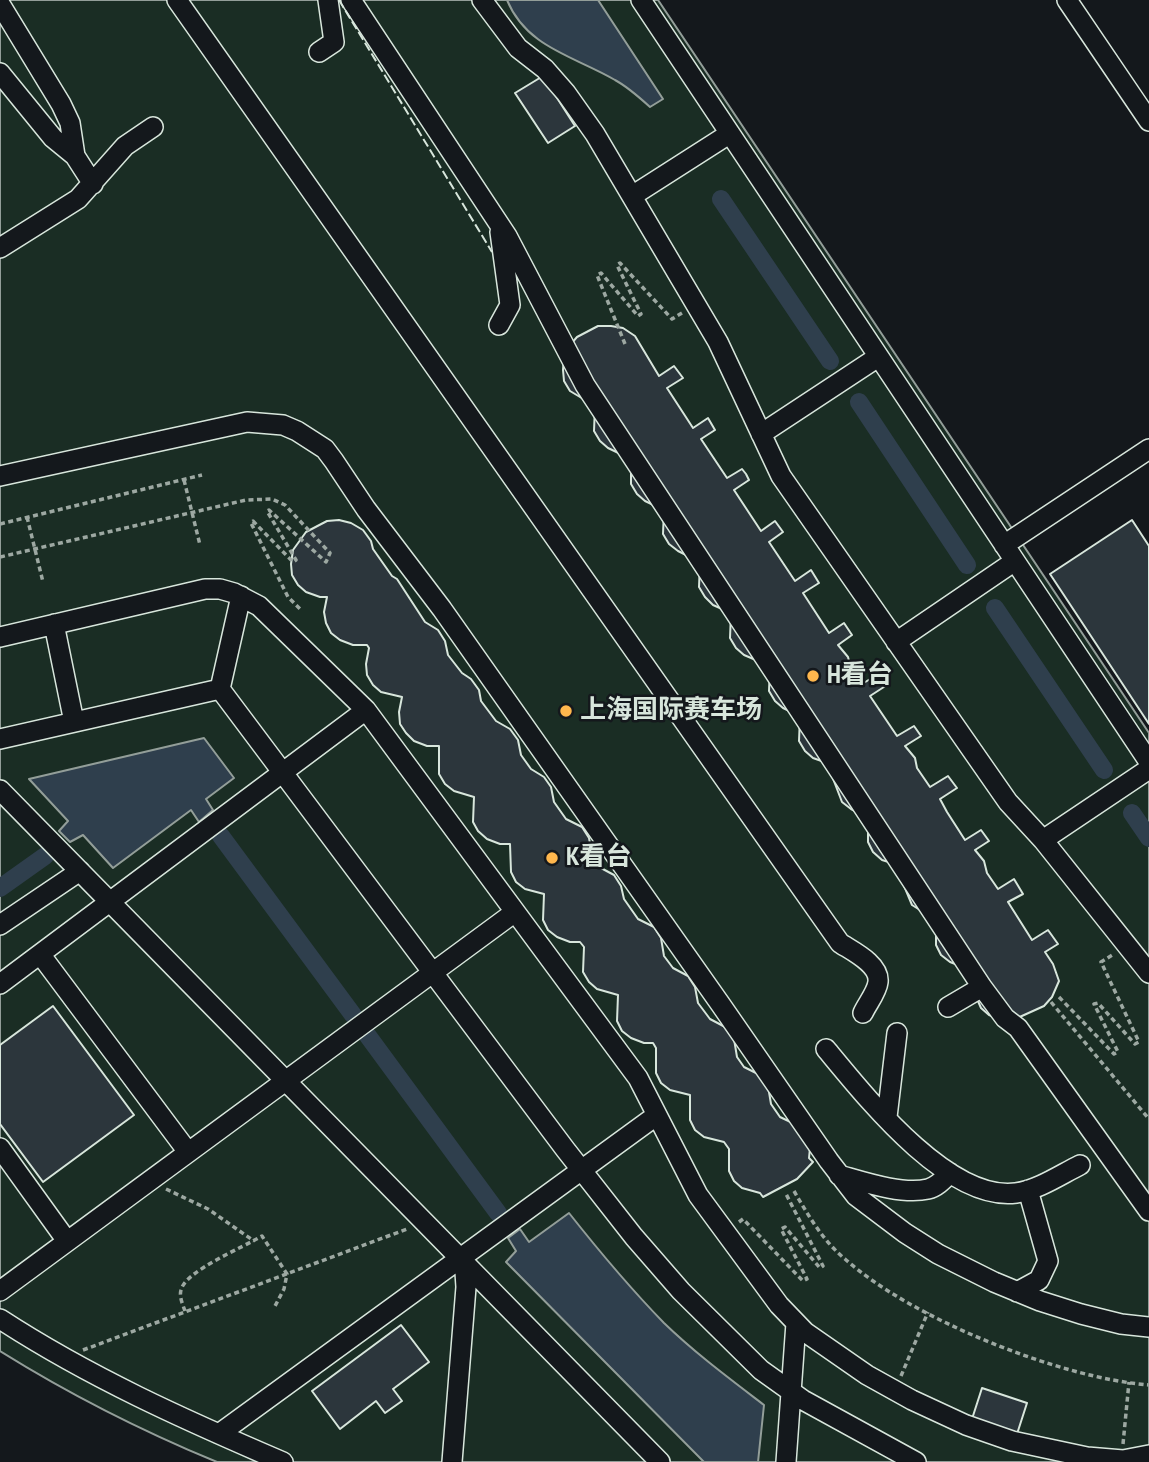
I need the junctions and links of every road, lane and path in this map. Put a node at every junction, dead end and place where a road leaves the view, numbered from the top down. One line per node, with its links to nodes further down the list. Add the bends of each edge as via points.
1 (177, 0): 62 (street, via 840,943 874,970 878,984)
2 (328, 0): 8 (street, via 334,42)
3 (351, 0): 16 (street)
4 (482, 0): 15 (street, via 518,48 566,93)
5 (641, 0): 12 (street)
6 (1067, 0): 10 (street)
7 (0, 4): 13 (street, via 61,104 70,123)
8 (319, 52)
9 (0, 73): 13 (street, via 53,138)
10 (1149, 121)
11 (153, 127): 14 (street, via 125,146)
12 (729, 134): 15 (street); 21 (street)
13 (75, 156): 14 (street)
14 (93, 184): 17 (street, via 62,211)
15 (632, 196): 22 (street, via 718,342)
16 (499, 224): 19 (street, via 510,305); 58 (street, via 585,385)
17 (0, 248)
18 (662, 307): 20 (path, via 620,263 638,316 601,273 597,275)
19 (499, 325)
20 (625, 344)
21 (878, 357): 22 (street); 32 (street)
22 (761, 433): 39 (street, via 781,476)
23 (1149, 449): 32 (street)
24 (202, 475): 26 (path)
25 (0, 476): 74 (street, via 247,422 283,425 325,449)
26 (184, 480): 27 (path); 28 (path)
27 (192, 513): 30 (path); 31 (path); 36 (path, via 255,499 285,505 330,553 326,562 267,511 296,560 293,562 251,523 288,597)
28 (27, 517): 29 (path); 31 (path)
29 (0, 524)
30 (200, 545)
31 (35, 549): 33 (path); 34 (path)
32 (1010, 553): 39 (street); 44 (street)
33 (0, 557)
34 (44, 582)
35 (241, 596): 37 (street, via 205,589); 40 (street); 41 (street, via 259,606)
36 (300, 609)
37 (54, 624): 38 (street); 42 (street)
38 (0, 637)
39 (897, 642): 48 (street, via 1008,803)
40 (220, 689): 42 (street); 46 (street)
41 (366, 710): 46 (street); 51 (street)
42 (74, 722): 43 (street)
43 (0, 739)
44 (1149, 762)
45 (1149, 769): 48 (street)
46 (284, 772): 50 (street); 55 (street)
47 (0, 790): 49 (street)
48 (1044, 840): 53 (street)
49 (80, 871): 50 (street); 52 (street)
50 (110, 902): 54 (street); 65 (street)
51 (515, 912): 55 (street); 66 (street, via 638,1078)
52 (0, 925)
53 (1127, 945): 56 (street); 59 (path, via 1101,962 1139,1042 1135,1044 1098,1003 1094,1004 1118,1052 1114,1054)
54 (40, 954): 57 (street); 70 (street)
55 (433, 972): 65 (street); 72 (street)
56 (1149, 972)
57 (0, 984)
58 (982, 987): 61 (street); 79 (street, via 1018,1028)
59 (1059, 997)
60 (1051, 1002): 68 (path)
61 (948, 1007)
62 (863, 1013)
63 (897, 1033): 67 (street)
64 (826, 1049): 67 (street)
65 (286, 1080): 70 (street); 80 (street)
66 (657, 1115): 72 (street); 93 (street, via 698,1195)
67 (887, 1118): 73 (street, via 928,1159)
68 (1149, 1119)
69 (0, 1148): 82 (street)
70 (188, 1152): 75 (street)
71 (1080, 1166): 76 (street)
72 (581, 1170): 84 (street); 100 (street, via 681,1291 761,1370)
73 (950, 1172): 74 (street, via 925,1190 881,1186); 76 (street, via 993,1191)
74 (839, 1175): 89 (street, via 856,1196 905,1233)
75 (149, 1181): 82 (street); 83 (path, via 208,1209)
76 (1028, 1190): 89 (street, via 1048,1261 1039,1280)
77 (794, 1191): 92 (path, via 810,1219 843,1258)
78 (785, 1192): 81 (path, via 823,1266 820,1268 785,1227 781,1229 807,1279 803,1281)
79 (1149, 1211)
80 (425, 1222): 84 (street); 85 (path)
81 (762, 1239)
82 (67, 1241): 88 (street)
83 (254, 1241): 85 (path, via 262,1236); 91 (path, via 216,1259 185,1282 180,1292)
84 (461, 1258): 86 (street); 87 (street); 102 (street)
85 (286, 1274): 90 (path); 91 (path)
86 (466, 1287): 87 (street, via 477,1282); 106 (street)
87 (490, 1288): 107 (street)
88 (0, 1291)
89 (1017, 1292): 94 (street, via 1081,1314)
90 (274, 1308)
91 (185, 1311): 96 (path)
92 (928, 1312): 97 (path); 98 (path, via 1021,1354)
93 (796, 1323): 100 (street); 104 (street, via 867,1375 966,1425 1012,1441)
94 (1149, 1327)
95 (5, 1329): 96 (street)
96 (63, 1357): 102 (street)
97 (909, 1357)
98 (1129, 1382): 99 (path); 101 (path)
99 (1149, 1385)
100 (791, 1391): 108 (street); 109 (street)
101 (1126, 1428)
102 (219, 1434): 105 (street)
103 (1149, 1455): 104 (street)
104 (1120, 1461)
105 (283, 1462)
106 (452, 1462)
107 (660, 1462)
108 (786, 1462)
109 (916, 1462)

